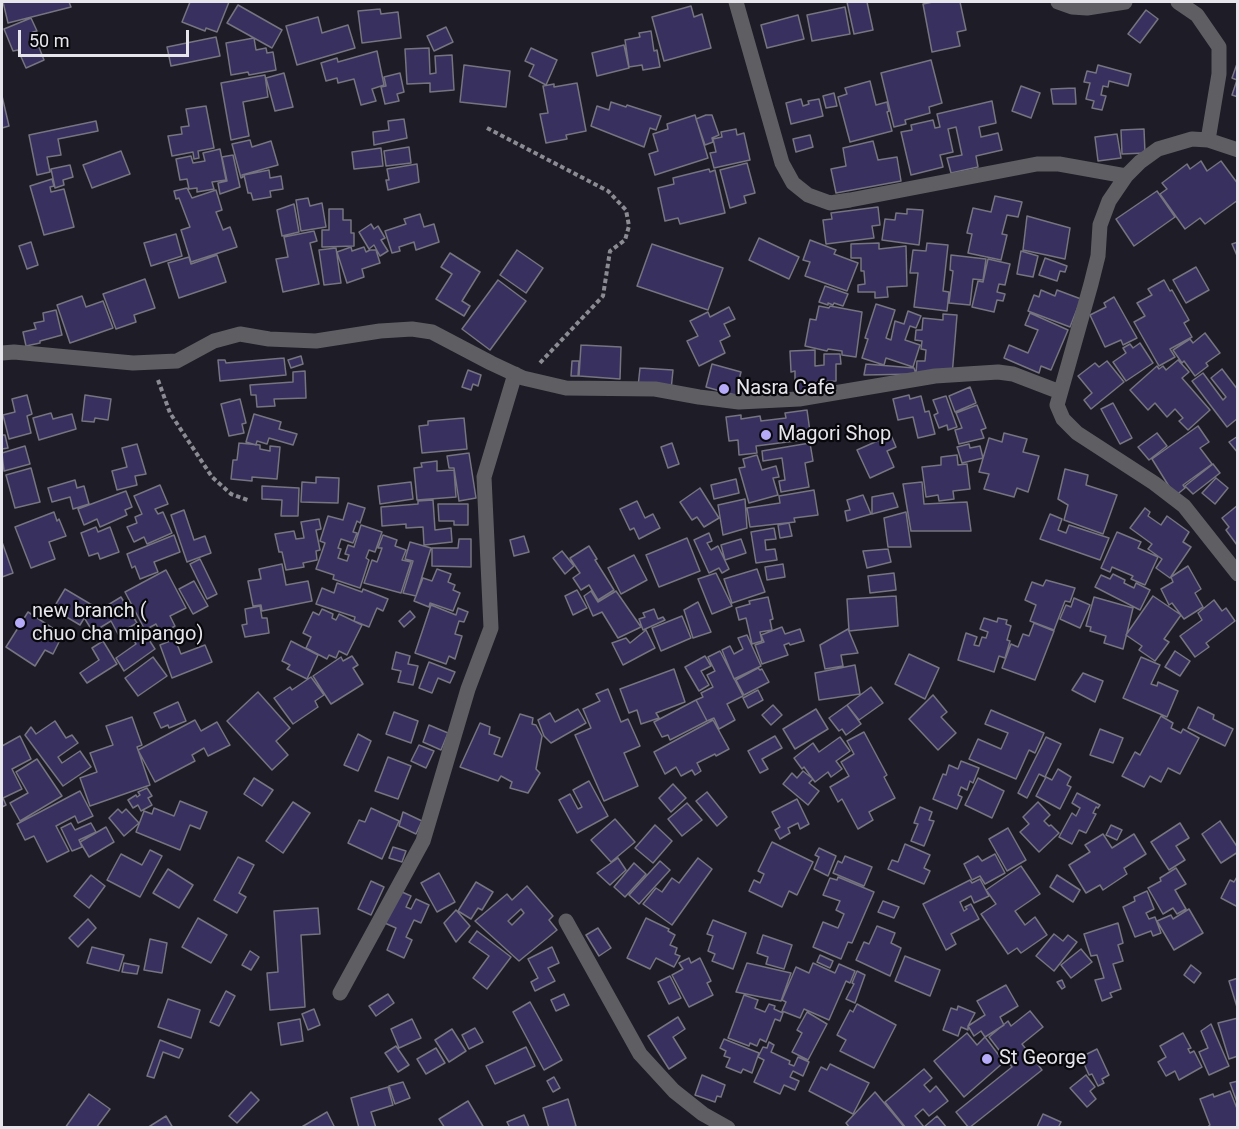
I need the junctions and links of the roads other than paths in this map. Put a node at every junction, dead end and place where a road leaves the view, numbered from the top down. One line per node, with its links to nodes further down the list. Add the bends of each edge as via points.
1 (736, 2): 7 (street, via 782,163 793,183 808,195 830,203 1037,164)
2 (1058, 2): 3 (street, via 1087,8)
3 (1125, 2)
4 (1178, 2): 5 (street, via 1197,15 1219,47 1219,74)
5 (1208, 140): 6 (street); 7 (street, via 1192,139 1158,149)
6 (1238, 150)
7 (1126, 176): 10 (street, via 1109,201 1100,225 1098,256)
8 (2, 353): 9 (street, via 133,363 177,361 214,341 240,334 316,341 412,329 432,332)
9 (519, 376): 10 (street, via 566,388 655,389 739,402 799,399 978,372 1013,374); 13 (street, via 484,477 491,628 468,689 423,841)
10 (1060, 392): 11 (street, via 1057,405 1077,433 1184,506)
11 (1238, 574)
12 (566, 921): 14 (street, via 640,1054 674,1090)
13 (340, 993)
14 (728, 1128)

